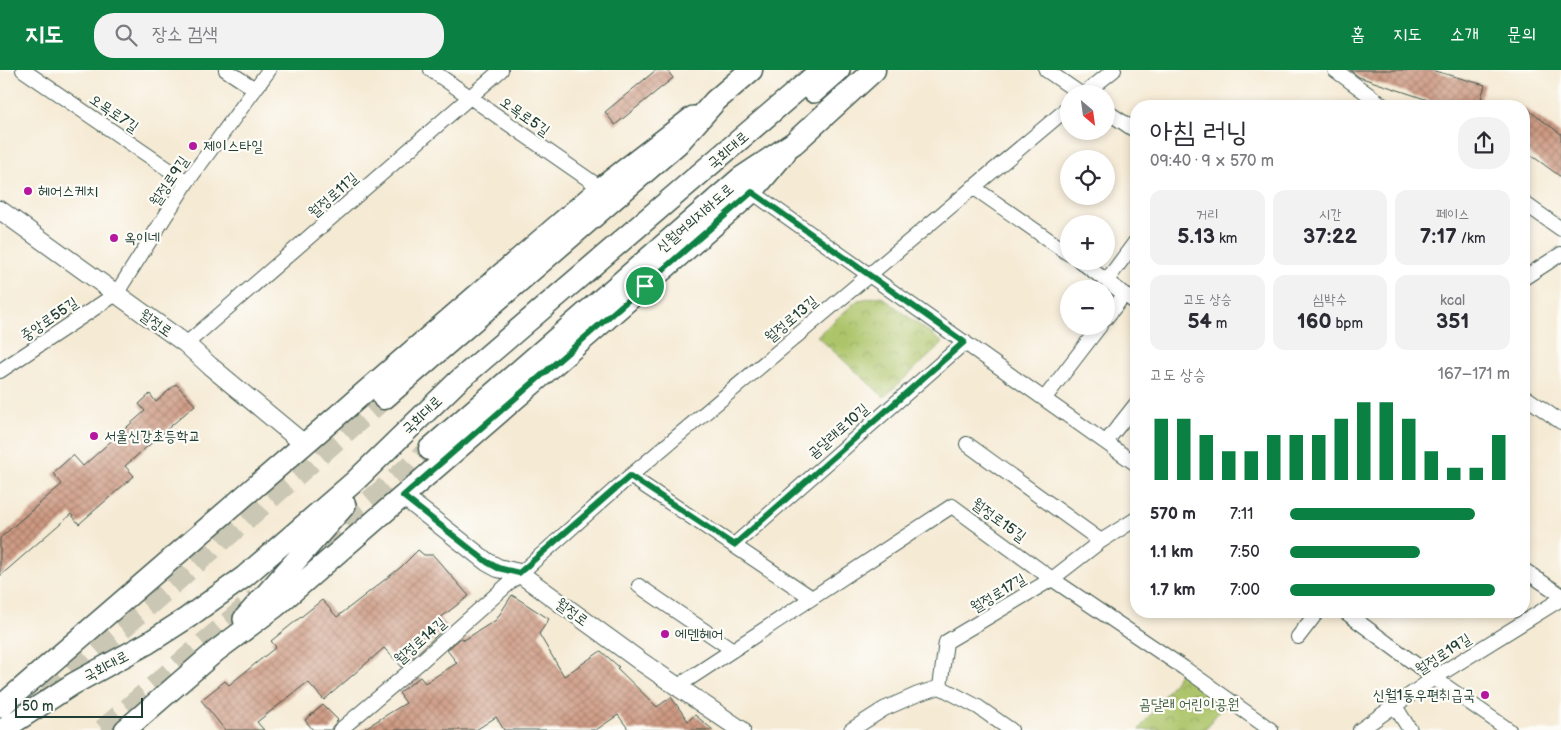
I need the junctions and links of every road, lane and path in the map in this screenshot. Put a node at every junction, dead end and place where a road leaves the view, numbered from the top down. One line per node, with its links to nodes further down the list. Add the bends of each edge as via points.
1 (23, 70): 23 (street, 오목로7길)
2 (226, 70): 15 (street)
3 (269, 70): 15 (street, 월정로9길)
4 (431, 70): 16 (street, 오목로5길)
5 (501, 70): 16 (street, 월정로11길)
6 (751, 70): 17 (highway)
7 (821, 70): 78 (main road, 국회대로, via 458,381 354,482 244,577 148,643 73,684)
8 (839, 70): 72 (main road, 국회대로, via 450,402 336,514)
9 (874, 70): 22 (highway, 신월여의지하도로)
10 (1046, 70): 13 (street)
11 (1114, 70): 14 (street)
12 (1335, 70): 18 (street)
13 (1069, 85)
14 (1095, 85)
15 (255, 89): 23 (street, 월정로9길)
16 (470, 97): 25 (street, 오목로5길); 44 (street, 월정로11길)
17 (715, 100): 25 (main road); 46 (highway, via 678,143)
18 (1376, 100)
19 (1060, 114): 24 (street, 월정로13길)
20 (1115, 117): 21 (street)
21 (1130, 127)
22 (794, 143): 26 (main road); 54 (highway, 신월여의지하도로, via 740,179)
23 (187, 182): 38 (street, 월정로9길)
24 (973, 187): 30 (street); 34 (street, 월정로13길)
25 (601, 188): 52 (main road)
26 (752, 192): 34 (street); 57 (main road)
27 (1530, 207): 29 (street)
28 (0, 210): 38 (street, 월정로)
29 (1561, 229)
30 (1060, 248)
31 (1130, 249): 36 (street)
32 (1561, 254): 35 (street)
33 (1093, 270): 36 (street)
34 (869, 274): 43 (street); 56 (street, 월정로13길)
35 (1530, 274)
36 (1107, 280)
37 (1115, 287): 39 (street)
38 (116, 294): 44 (street, 월정로); 45 (street, 중앙로55길)
39 (1124, 294): 40 (street); 41 (street)
40 (1130, 298)
41 (1115, 306)
42 (1093, 335): 47 (street)
43 (964, 342): 47 (street); 60 (street, 곰달래로10길)
44 (186, 344): 52 (street, 월정로)
45 (0, 371)
46 (384, 398)
47 (1044, 399): 51 (street)
48 (1530, 400): 50 (street)
49 (1130, 412): 51 (street)
50 (1561, 422)
51 (1106, 442): 55 (street)
52 (304, 444): 77 (main road)
53 (967, 444): 59 (street)
54 (430, 449)
55 (1130, 460)
56 (630, 476): 60 (street); 61 (street, 월정로13길)
57 (403, 496): 61 (street, 월정로, via 487,562); 72 (main road, via 276,607)
58 (1130, 523): 59 (street, 월정로17길)
59 (1101, 541): 63 (street, 월정로17길)
60 (734, 545): 66 (street)
61 (519, 573): 74 (street, 월정로); 80 (street, 월정로14길)
62 (1530, 574): 65 (street)
63 (1052, 579): 66 (street, 월정로15길, via 952,506); 75 (street, 월정로17길, via 946,642); 84 (street, 월정로15길)
64 (639, 586): 71 (street)
65 (1561, 595)
66 (812, 598): 71 (street, 월정로15길)
67 (1561, 599): 73 (street, 월정로19길)
68 (1313, 618): 70 (street)
69 (1353, 618): 73 (street)
70 (1298, 637)
71 (732, 650): 74 (street, 월정로15길)
72 (216, 651): 79 (main road)
73 (1434, 678): 76 (street, 월정로19길); 87 (street)
74 (678, 686): 81 (street, 월정로)
75 (940, 687): 82 (street, via 884,708); 83 (street, via 978,707)
76 (1395, 706): 85 (street, 월정로19길); 86 (street)
77 (0, 707)
78 (2, 730)
79 (125, 730)
80 (340, 730)
81 (741, 730)
82 (851, 730)
83 (1011, 730)
84 (1271, 730)
85 (1360, 730)
86 (1410, 730)
87 (1509, 730)

